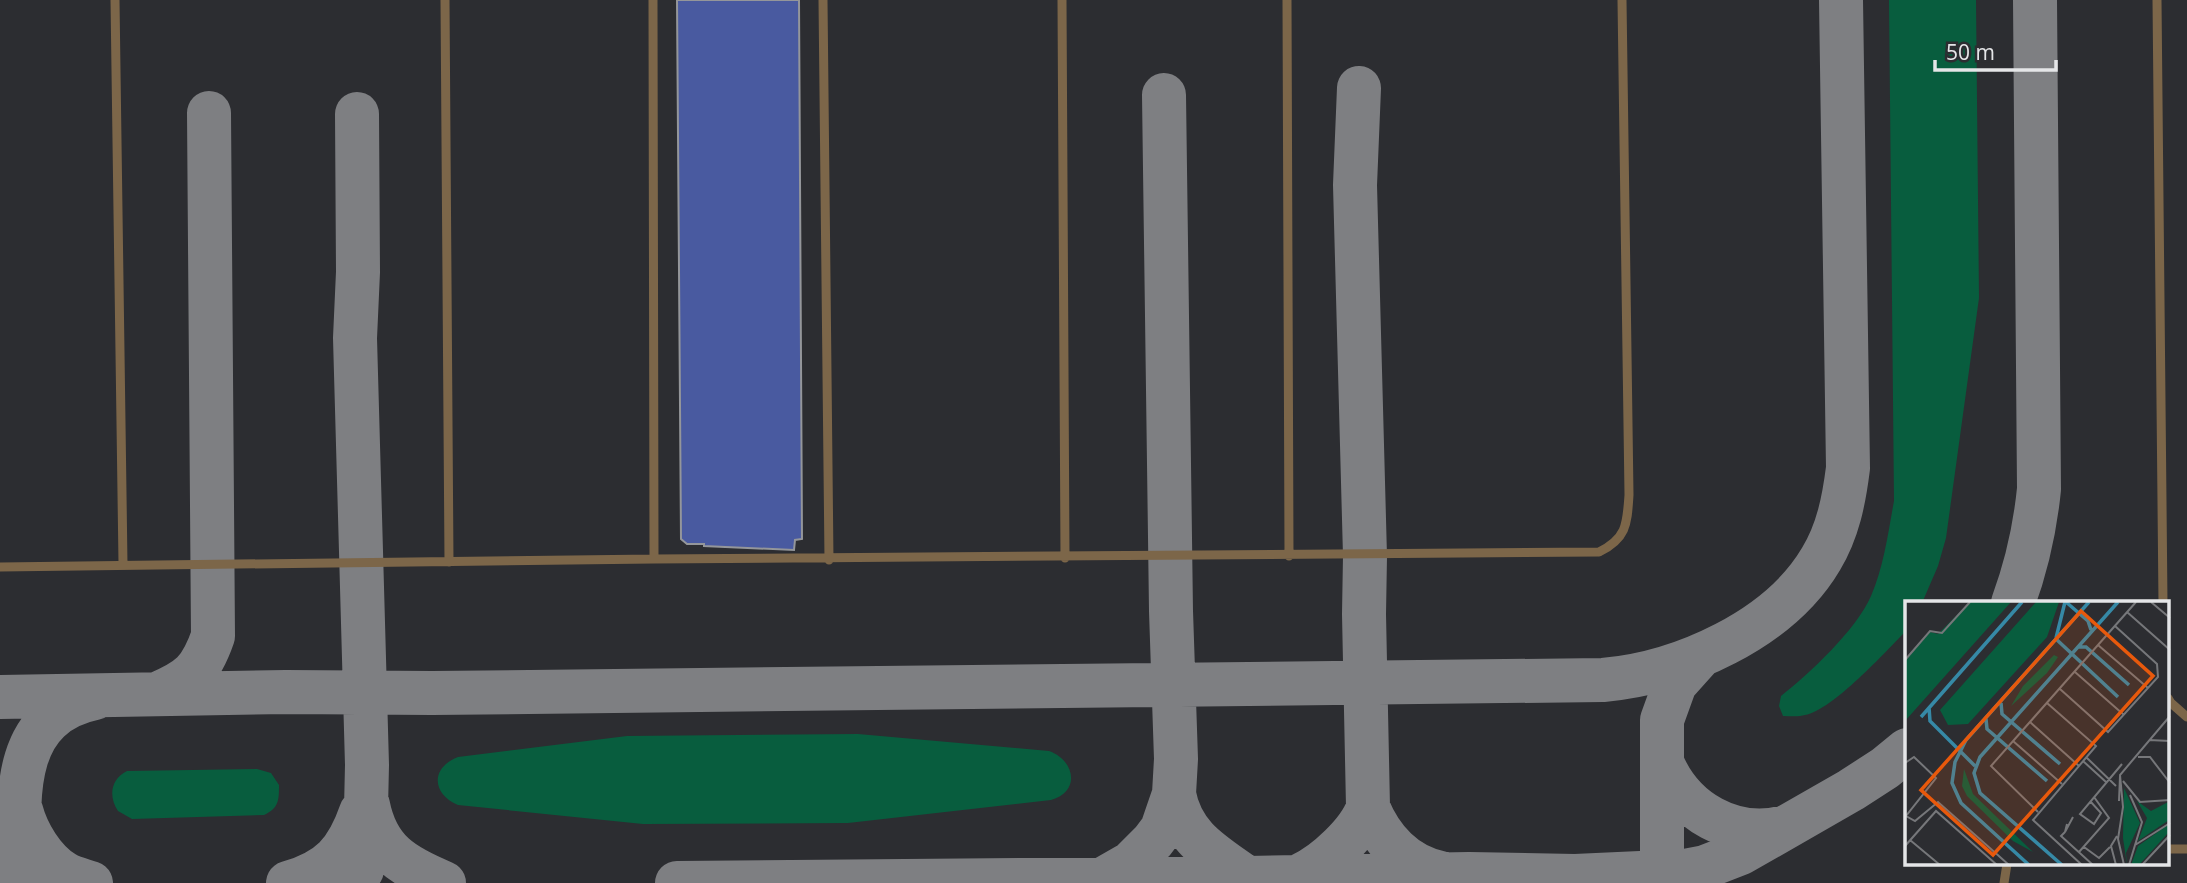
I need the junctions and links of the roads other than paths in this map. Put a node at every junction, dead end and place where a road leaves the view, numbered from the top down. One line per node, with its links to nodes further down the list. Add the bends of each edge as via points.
1 (115, 0): 14 (lane)
2 (445, 0): 13 (lane)
3 (653, 0): 11 (lane)
4 (824, 0): 12 (lane)
5 (1062, 0): 10 (lane)
6 (1287, 0): 9 (lane)
7 (1622, 0): 9 (lane, via 1629,495 1624,532 1610,547 1587,554)
8 (2157, 0): 16 (lane)
9 (1289, 556): 10 (lane)
10 (1065, 558): 12 (lane)
11 (654, 559): 12 (lane); 13 (lane)
12 (829, 559)
13 (449, 562): 14 (lane)
14 (123, 564): 15 (lane)
15 (0, 567)
16 (2163, 601)
17 (2170, 701): 18 (lane)
18 (2187, 716)

